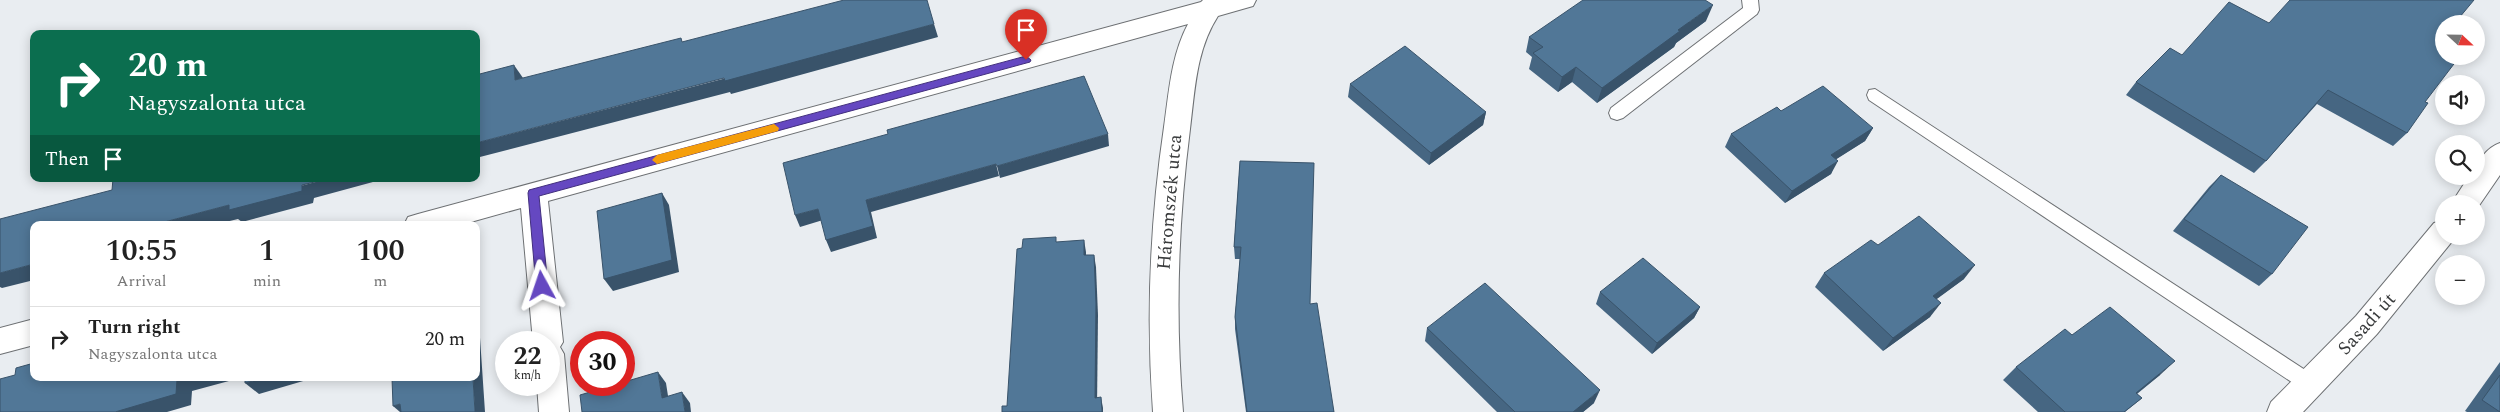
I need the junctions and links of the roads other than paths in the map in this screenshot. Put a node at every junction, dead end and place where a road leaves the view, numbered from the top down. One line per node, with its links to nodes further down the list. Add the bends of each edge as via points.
1 (1244, 0): 3 (street)
2 (1750, 0): 5 (lane, via 1751,10)
3 (1212, 5): 7 (street); 17 (street, Háromszék utca, via 1192,42 1185,70 1167,205 1163,287 1164,378)
4 (1875, 95): 14 (lane)
5 (1617, 114)
6 (2500, 154): 8 (street)
7 (533, 193): 9 (street); 11 (street)
8 (2471, 195)
9 (432, 221)
10 (2435, 242): 14 (street, Sasadi út, via 2385,306)
11 (547, 331)
12 (30, 333): 13 (street)
13 (0, 341)
14 (2312, 385): 18 (street, Sasadi út)
15 (553, 396): 16 (street)
16 (554, 412)
17 (1168, 412)
18 (2282, 412)

